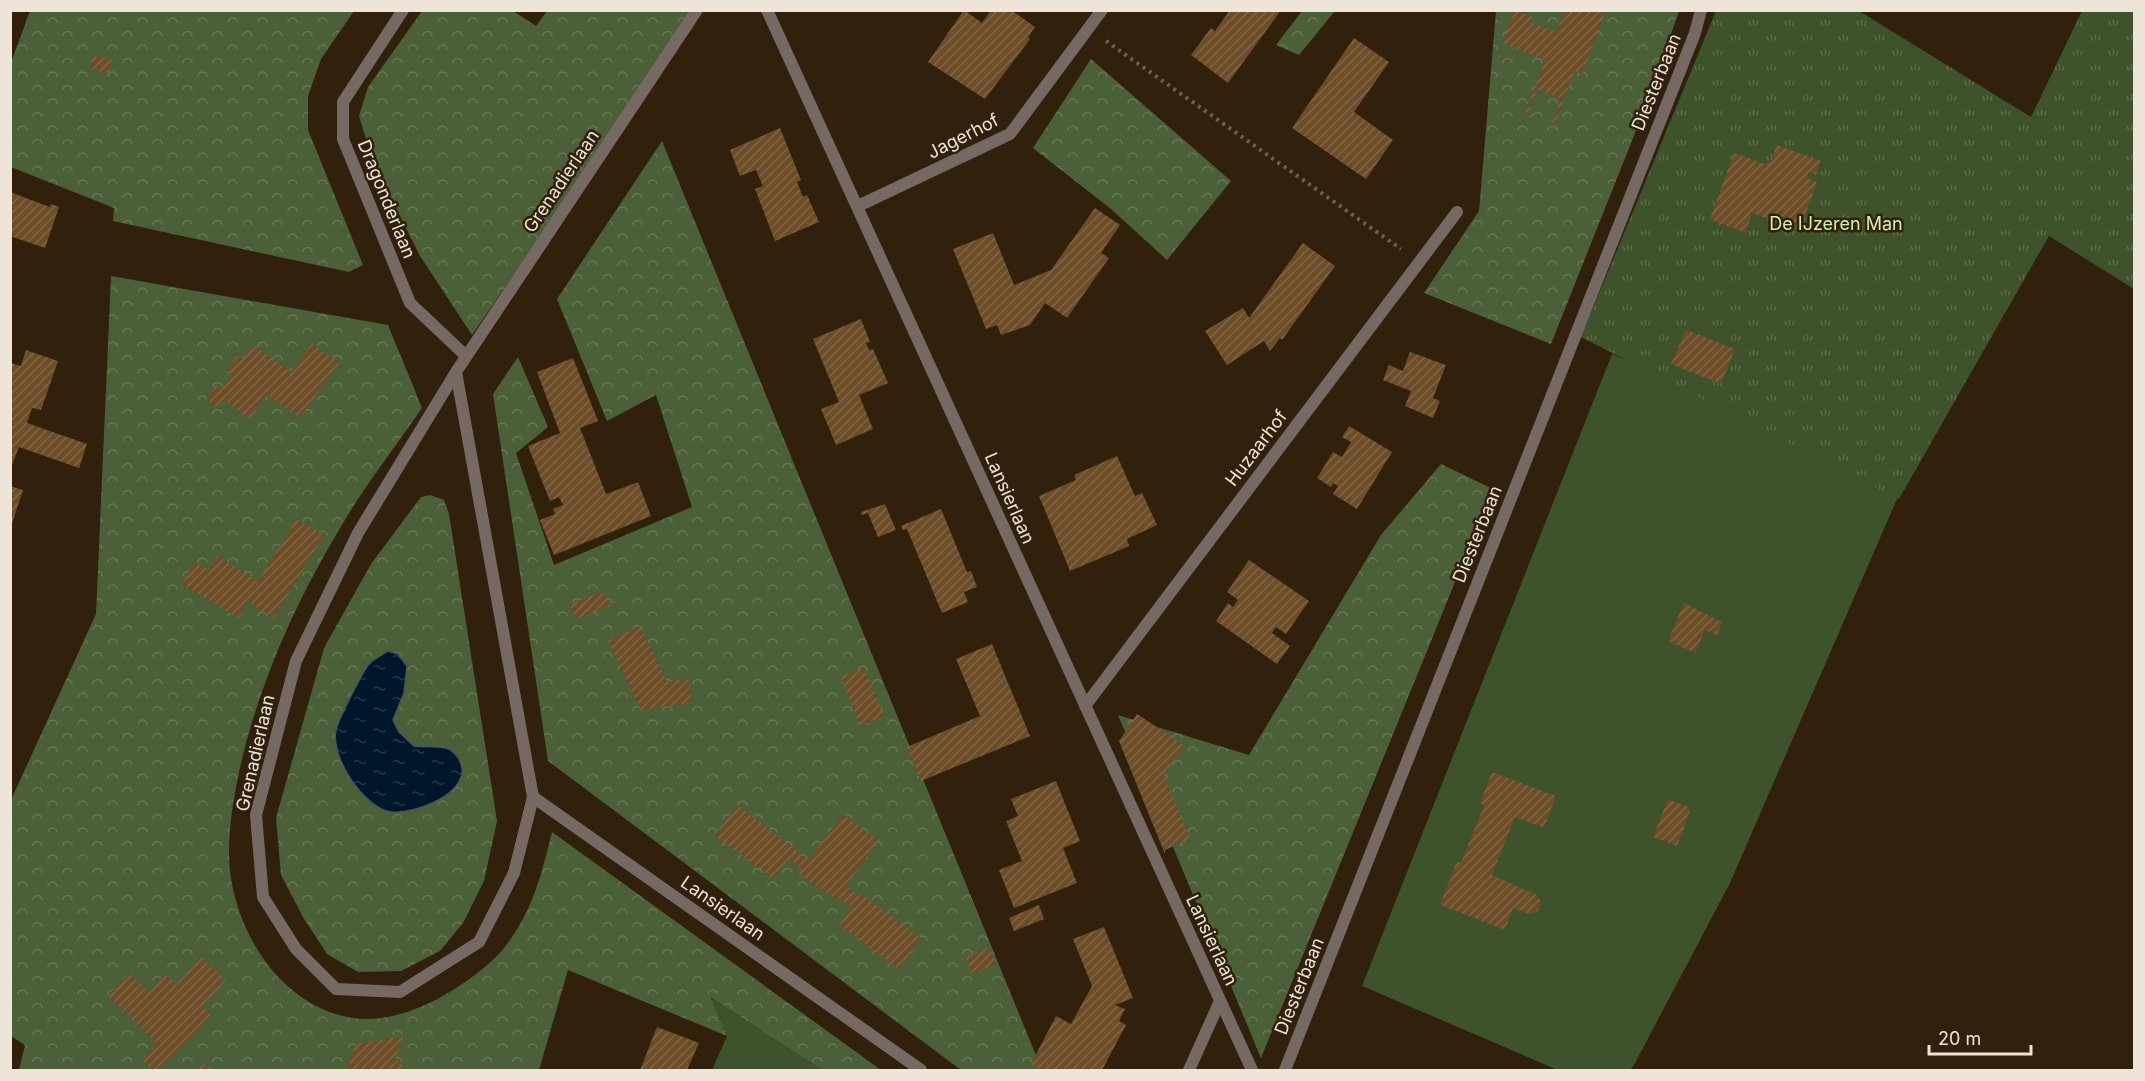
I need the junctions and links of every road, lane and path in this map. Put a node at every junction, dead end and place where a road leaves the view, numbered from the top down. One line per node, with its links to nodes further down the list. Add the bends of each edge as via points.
1 (403, 10): 10 (street, Dragonderlaan, via 343,102 343,139 410,303)
2 (698, 10): 10 (street, Grenadierlaan)
3 (767, 10): 7 (street, Lansierlaan)
4 (1102, 10): 6 (street, Jagerhof)
5 (1701, 10): 18 (street, Diesterbaan)
6 (1089, 29): 7 (street, Jagerhof, via 1010,134); 9 (path)
7 (858, 206): 12 (street, Lansierlaan)
8 (1456, 212): 9 (street, Huzaarhof)
9 (1419, 262): 12 (street, Huzaarhof)
10 (466, 356): 11 (street, Grenadierlaan)
11 (456, 372): 13 (street, Grenadierlaan); 13 (street, Grenadierlaan, via 358,533 296,661 256,815 263,897 296,948 336,988 400,992 479,942 514,873)
12 (1085, 706): 14 (street, Lansierlaan)
13 (533, 796): 15 (street, Lansierlaan)
14 (1220, 1001): 16 (street, Lansierlaan); 17 (street, Lansierlaan)
15 (921, 1071)
16 (1189, 1071)
17 (1252, 1071)
18 (1285, 1071)

